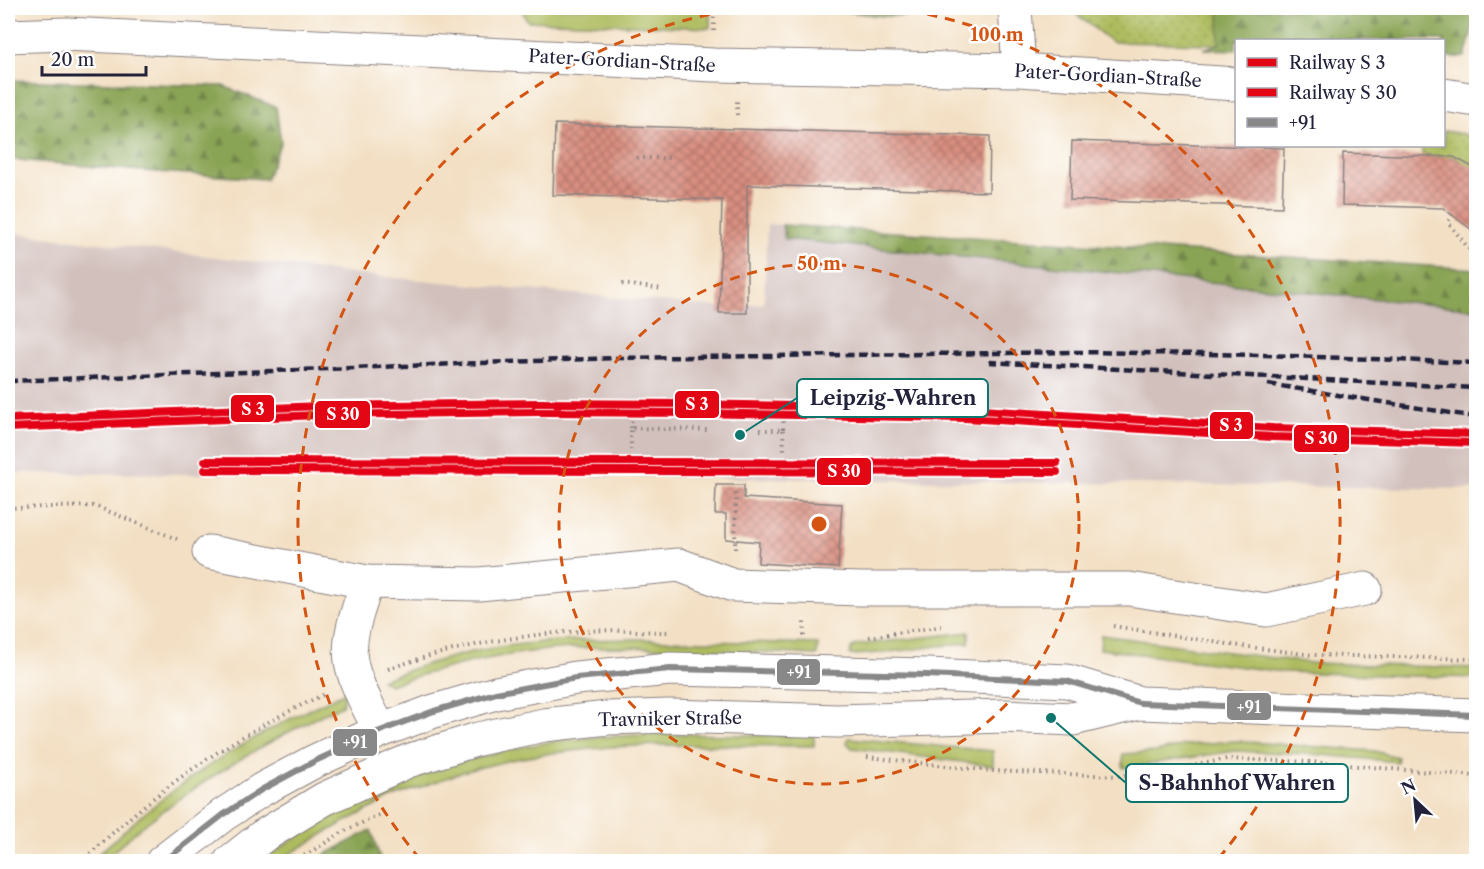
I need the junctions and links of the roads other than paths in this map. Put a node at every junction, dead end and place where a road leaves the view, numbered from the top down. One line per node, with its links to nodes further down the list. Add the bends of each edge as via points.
1 (1015, 8): 4 (main road)
2 (68, 21): 3 (main road, Pater-Gordian-Straße); 4 (main road, Pater-Gordian-Straße, via 714,65)
3 (8, 36)
4 (1019, 70): 5 (main road, Pater-Gordian-Straße)
5 (1235, 84)
6 (1445, 95): 7 (main road)
7 (1476, 100)
8 (208, 552): 9 (main road)
9 (367, 582): 10 (main road, via 479,584 679,565 733,585 1129,590 1266,610); 13 (main road, via 352,636 351,659)
10 (1365, 589)
11 (1140, 703): 12 (main road, Travniker Straße); 13 (main road, Travniker Straße, via 1067,681 670,669 576,678 496,693); 15 (main road, Travniker Straße, via 1073,719 1005,716 838,721 669,716 544,725 478,739 408,761 324,800)
12 (1476, 715)
13 (380, 731): 14 (main road, Travniker Straße, via 261,790)
14 (162, 861)
15 (230, 861)

